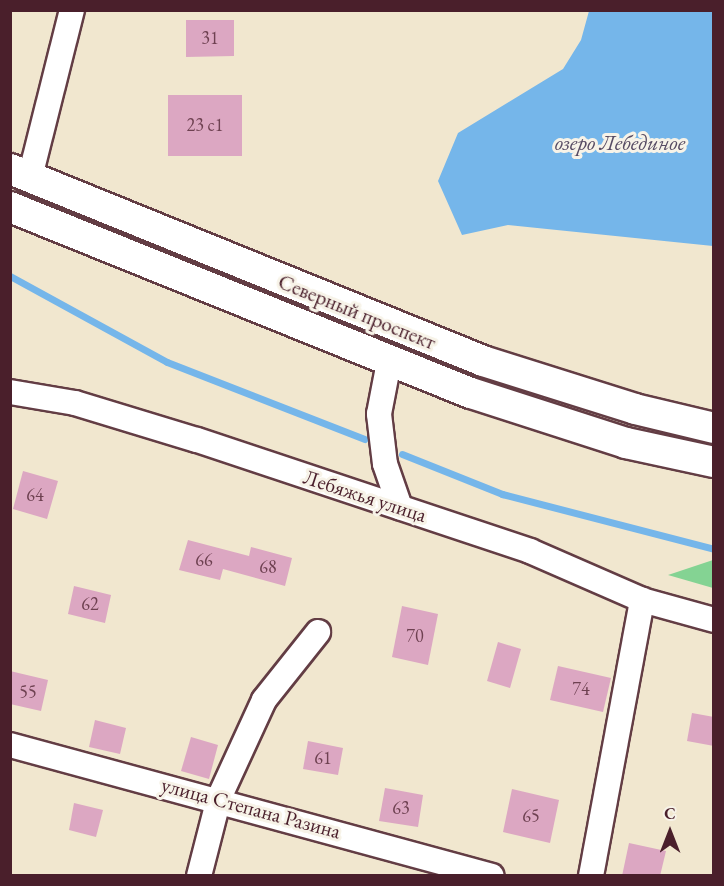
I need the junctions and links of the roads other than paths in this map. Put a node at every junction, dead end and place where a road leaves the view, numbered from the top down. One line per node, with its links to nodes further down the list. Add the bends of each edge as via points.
1 (72, 10): 2 (street)
2 (20, 173): 4 (main road, Северный проспект)
3 (10, 207): 5 (main road, Северный проспект)
4 (178, 239): 5 (street); 8 (main road, Северный проспект, via 483,361 634,409)
5 (165, 271): 6 (main road, Северный проспект)
6 (389, 362): 9 (main road, Северный проспект, via 557,422); 10 (street, via 379,414 385,464)
7 (10, 392): 10 (street, Лебяжья улица, via 86,406)
8 (714, 428)
9 (714, 462)
10 (399, 507): 11 (street, Лебяжья улица, via 530,551)
11 (642, 600): 12 (street, Лебяжья улица); 18 (street)
12 (714, 620)
13 (318, 633): 15 (street, via 264,700)
14 (10, 745): 15 (street, улица Степана Разина)
15 (219, 798): 16 (street); 17 (street, улица Степана Разина)
16 (199, 876)
17 (491, 876)
18 (591, 876)

